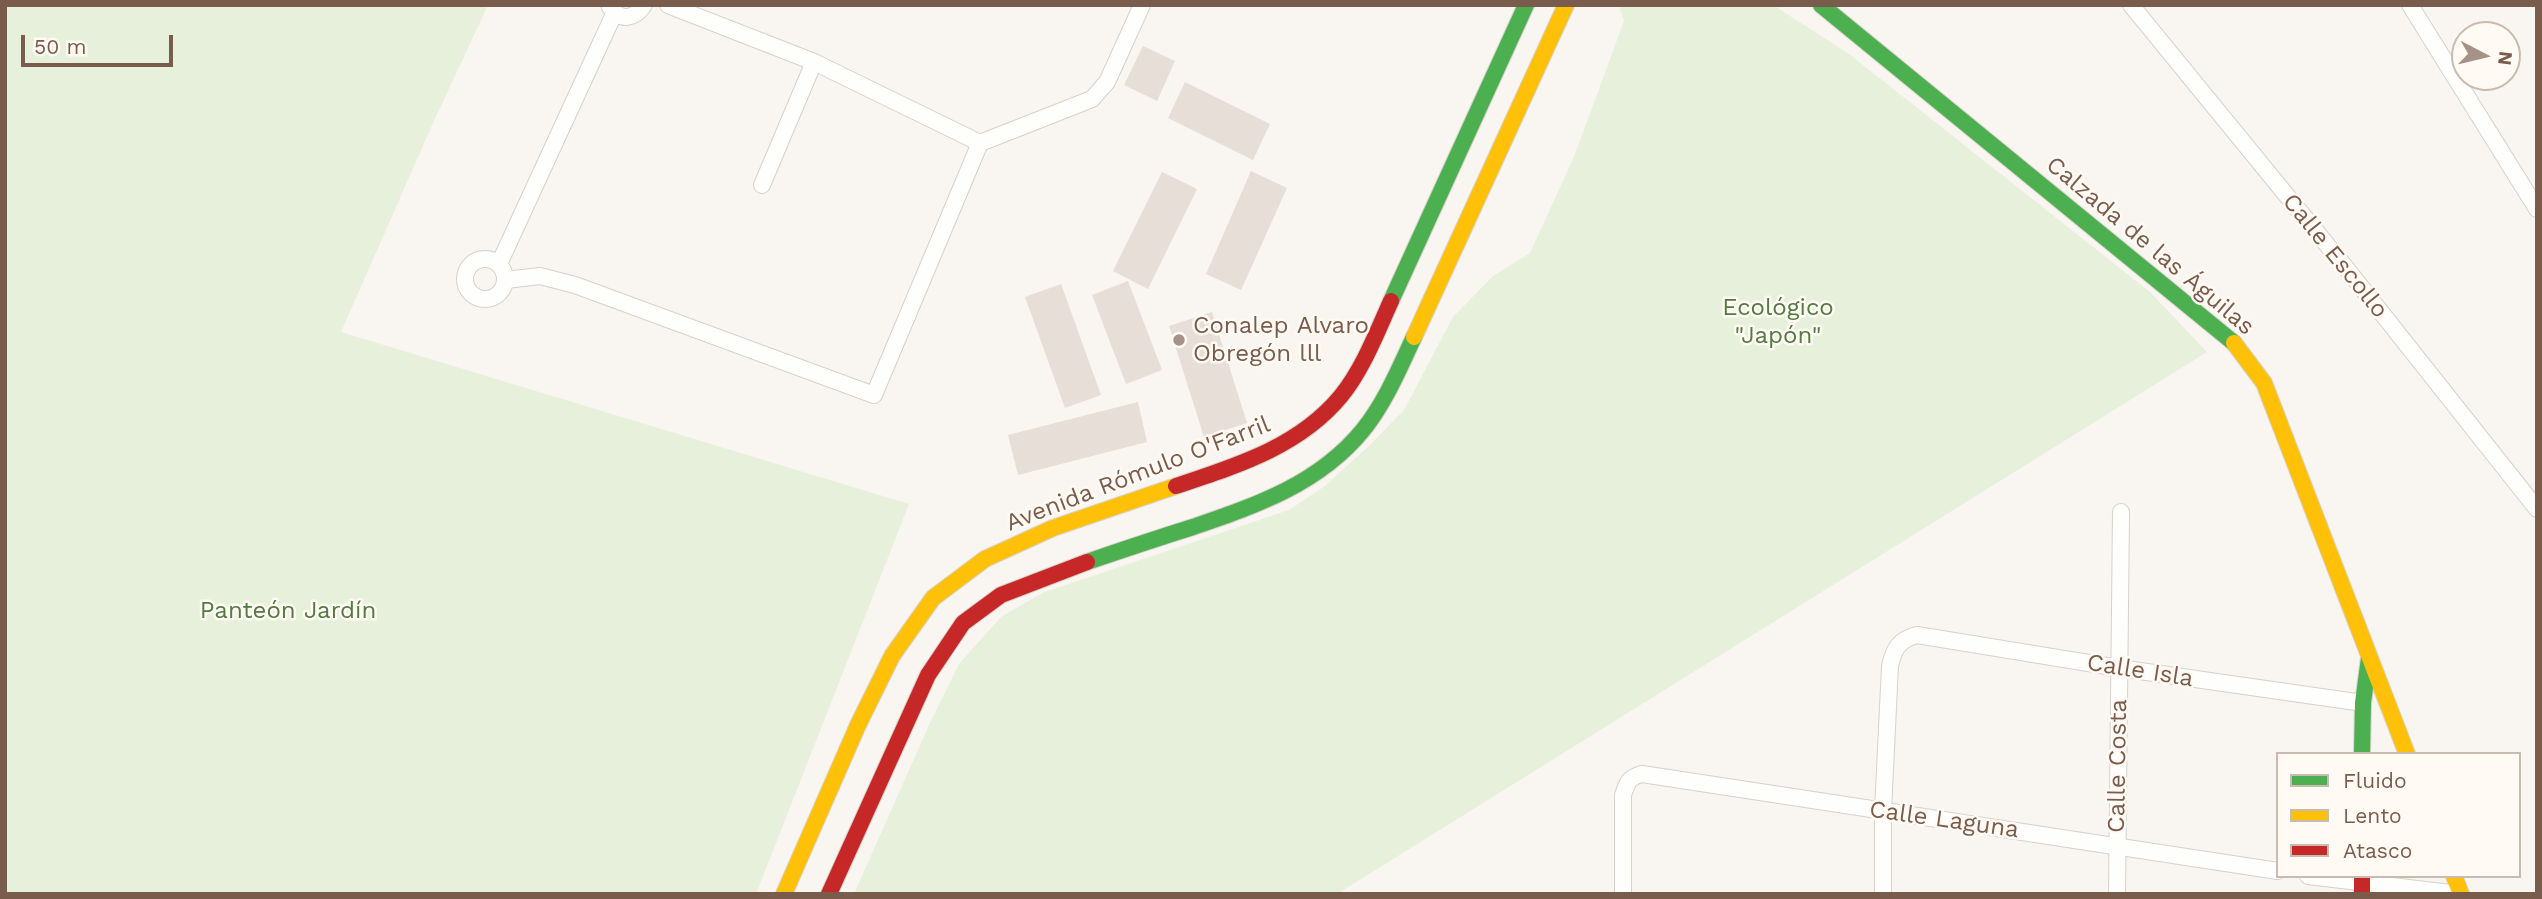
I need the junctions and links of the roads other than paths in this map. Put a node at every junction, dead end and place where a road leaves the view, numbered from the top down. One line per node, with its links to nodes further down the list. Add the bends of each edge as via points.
1 (644, 5): 9 (street, via 636,16 625,18)
2 (668, 5): 10 (street)
3 (1142, 5): 11 (street, via 1113,73 1091,99)
4 (1526, 5): 28 (main road, Avenida Rómulo O'Farril, via 1370,346 1342,395 1309,427 1249,461 1053,528 985,559 933,598 892,656)
5 (1566, 5): 29 (main road, via 1401,365 1364,429 1309,478 1261,503 1001,595 963,623 928,675)
6 (1821, 5): 18 (main road, Calzada de las Águilas, via 2239,347 2264,383)
7 (2131, 5): 16 (street, Calle Escollo)
8 (2410, 5): 13 (street)
9 (611, 10): 14 (street)
10 (814, 62): 11 (street); 12 (street)
11 (980, 143): 15 (street, via 874,395 575,285 540,276)
12 (762, 185)
13 (2537, 209)
14 (499, 264): 15 (street); 15 (street, via 492,259 474,261 465,277 466,286 471,294 488,299 503,289)
15 (506, 280)
16 (2537, 509)
17 (2121, 512): 19 (street, Calle Costa)
18 (2370, 654): 20 (main road); 22 (main road, Calzada de las Águilas)
19 (2119, 668): 20 (street, Calle Isla); 23 (street, Calle Isla, via 1917,635 1904,639 1893,650 1890,666); 24 (street, Calle Costa)
20 (2363, 703): 21 (main road)
21 (2362, 752)
22 (2406, 752)
23 (1883, 811): 24 (street, Calle Laguna); 30 (street, Calle Laguna, via 1634,776 1623,795); 31 (street)
24 (2117, 846): 25 (street, Calle Laguna); 32 (street, Calle Costa)
25 (2276, 872)
26 (2320, 878): 27 (street)
27 (2362, 885): 33 (street)
28 (784, 894)
29 (830, 894)
30 (1623, 894)
31 (1883, 894)
32 (2117, 894)
33 (2460, 894)

